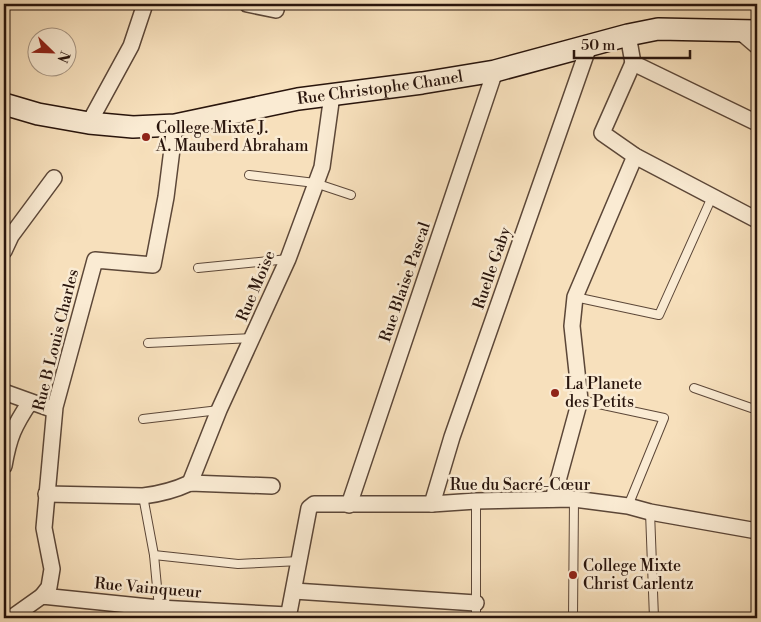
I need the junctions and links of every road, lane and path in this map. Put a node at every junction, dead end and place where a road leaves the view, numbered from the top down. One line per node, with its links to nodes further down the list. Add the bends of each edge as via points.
1 (145, 4): 12 (street, via 131,46)
2 (247, 4): 3 (street)
3 (276, 10)
4 (747, 30): 5 (street, Rue Christophe Chanel, via 658,28); 7 (street)
5 (628, 35): 6 (street, Rue Christophe Chanel); 8 (street)
6 (589, 46): 9 (street, Rue Christophe Chanel); 45 (street, Ruelle Gaby, via 452,437)
7 (757, 46)
8 (633, 63): 13 (street); 15 (street, via 602,133)
9 (495, 71): 10 (street, Rue Christophe Chanel); 46 (street, Rue Blaise Pascal)
10 (332, 95): 14 (street, Rue Christophe Chanel); 18 (street, Rue Moïse, via 322,167)
11 (4, 104): 12 (street, Rue Christophe Chanel)
12 (89, 123): 14 (street, Rue Christophe Chanel, via 133,127)
13 (757, 123)
14 (175, 125): 33 (street, Rue B Louis Charles, via 153,265 95,260)
15 (635, 156): 20 (street); 26 (street)
16 (249, 175): 18 (lane)
17 (54, 178): 22 (street)
18 (315, 183): 19 (lane); 24 (street, Rue Moïse)
19 (351, 195)
20 (712, 197): 21 (street); 26 (lane, via 659,315)
21 (757, 220)
22 (8, 233): 23 (street)
23 (4, 251)
24 (288, 259): 25 (lane); 27 (street, Rue Moïse)
25 (198, 268)
26 (574, 297): 31 (street, via 572,326)
27 (253, 338): 28 (lane); 34 (street, Rue Moïse)
28 (148, 343)
29 (694, 388): 35 (lane)
30 (4, 392): 32 (street)
31 (580, 400): 42 (street); 47 (lane, via 664,418)
32 (30, 402): 33 (street); 37 (street, via 14,427)
33 (54, 410): 40 (street, Rue B Louis Charles)
34 (219, 410): 36 (lane); 38 (street, Rue Moïse)
35 (757, 410)
36 (143, 419)
37 (4, 466)
38 (190, 483): 39 (street); 41 (street, via 178,489)
39 (272, 486)
40 (46, 494): 41 (street); 53 (street, Rue B Louis Charles, via 44,528 52,569 49,587)
41 (144, 496): 50 (lane)
42 (553, 499): 43 (street, Rue du Sacré-Cœur); 44 (street, Rue du Sacré-Cœur)
43 (574, 499): 47 (street, Rue du Sacré-Cœur); 58 (lane)
44 (476, 501): 45 (street, Rue du Sacré-Cœur); 55 (lane)
45 (432, 504): 46 (street, Rue du Sacré-Cœur)
46 (349, 505): 51 (street, Rue du Sacré-Cœur, via 314,504 309,508)
47 (628, 506): 48 (street, Rue du Sacré-Cœur)
48 (650, 512): 49 (street, Rue du Sacré-Cœur); 59 (lane)
49 (757, 531)
50 (154, 555): 51 (lane, via 238,564); 54 (lane)
51 (300, 561): 52 (street)
52 (294, 591): 55 (street); 56 (street)
53 (42, 596): 54 (street, Rue Vainqueur); 57 (street)
54 (159, 608): 56 (street, Rue Vainqueur)
55 (476, 611)
56 (288, 616)
57 (11, 618)
58 (573, 618)
59 (654, 618)

